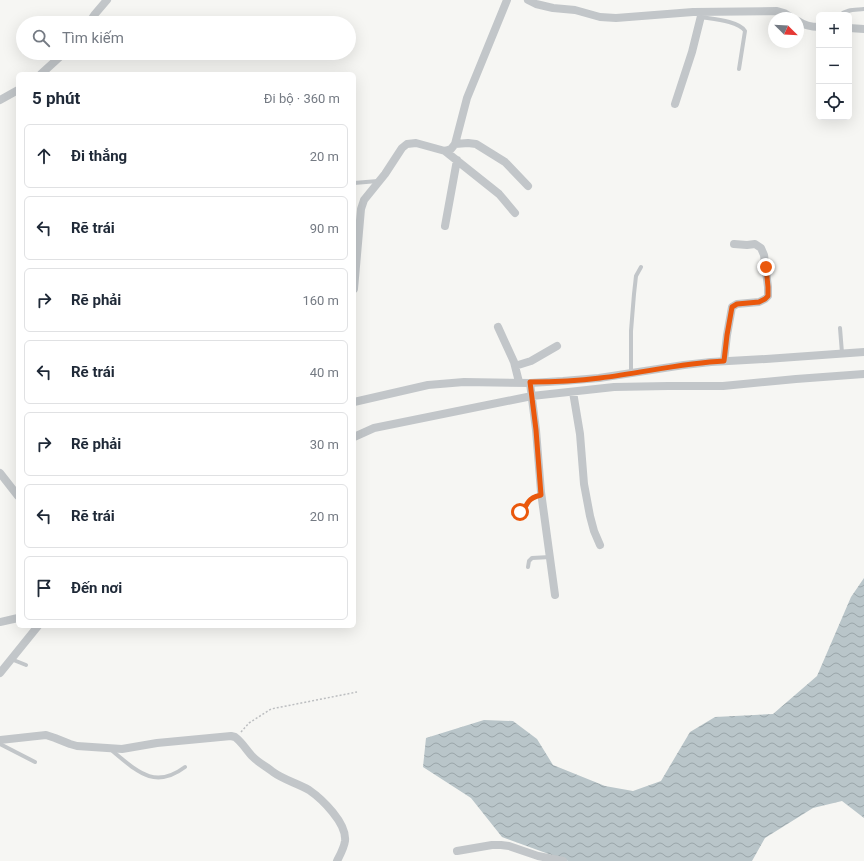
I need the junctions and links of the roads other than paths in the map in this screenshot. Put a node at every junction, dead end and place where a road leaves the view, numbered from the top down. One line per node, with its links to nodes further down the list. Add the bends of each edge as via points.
1 (107, 0): 8 (street)
2 (507, 0): 19 (street, via 467,98)
3 (528, 0): 7 (street, via 536,4 600,17)
4 (864, 8): 6 (lane)
5 (780, 12): 7 (street)
6 (844, 12)
7 (702, 14): 14 (lane, via 743,27 745,31); 18 (street)
8 (94, 16)
9 (804, 25): 10 (street)
10 (816, 27)
11 (852, 28): 12 (street)
12 (864, 29)
13 (56, 60): 15 (street)
14 (740, 69)
15 (43, 72)
16 (16, 91): 17 (street)
17 (0, 100)
18 (675, 104)
19 (455, 144): 20 (street, via 451,149); 24 (street, via 476,144 505,162)
20 (445, 150): 21 (street); 22 (street, via 407,144)
21 (457, 160): 25 (street, via 500,194); 26 (street)
22 (380, 181): 23 (lane); 28 (street, via 364,200 361,209)
23 (356, 183)
24 (528, 186)
25 (515, 214)
26 (445, 226)
27 (734, 244): 35 (street, via 755,244 761,248 768,296 759,302 737,304 732,307)
28 (356, 266)
29 (641, 267): 37 (lane, via 636,276 634,294)
30 (498, 327): 36 (street)
31 (840, 328): 34 (lane)
32 (556, 346): 36 (street, via 531,361)
33 (864, 352): 34 (street)
34 (842, 354): 35 (street)
35 (724, 361): 37 (street, via 684,364)
36 (515, 366): 39 (street)
37 (631, 373): 40 (street, via 563,382)
38 (864, 374): 41 (street, via 723,386 622,387)
39 (519, 382): 40 (street); 42 (street, via 428,385)
40 (531, 390): 41 (street); 43 (street, via 374,428); 46 (street)
41 (573, 392): 48 (street, via 584,484 590,516)
42 (356, 401)
43 (356, 436)
44 (0, 473): 45 (street)
45 (16, 493)
46 (541, 495): 47 (lane, via 530,500 523,511); 49 (street)
47 (513, 514)
48 (600, 544)
49 (550, 557): 50 (lane, via 532,558); 51 (street)
50 (528, 567)
51 (555, 595)
52 (16, 618): 53 (street)
53 (0, 622)
54 (36, 628): 55 (street)
55 (11, 659): 56 (lane); 57 (street)
56 (26, 665)
57 (0, 673)
58 (0, 740): 60 (street, via 46,735 77,746)
59 (0, 744): 61 (lane)
60 (108, 748): 62 (lane, via 146,776 159,778 175,774); 64 (street, via 122,749 231,736 237,738 253,757 276,774 310,791 338,819 345,833 345,840)
61 (35, 762)
62 (185, 767)
63 (457, 851): 65 (street, via 501,845)
64 (337, 861)
65 (563, 861)

